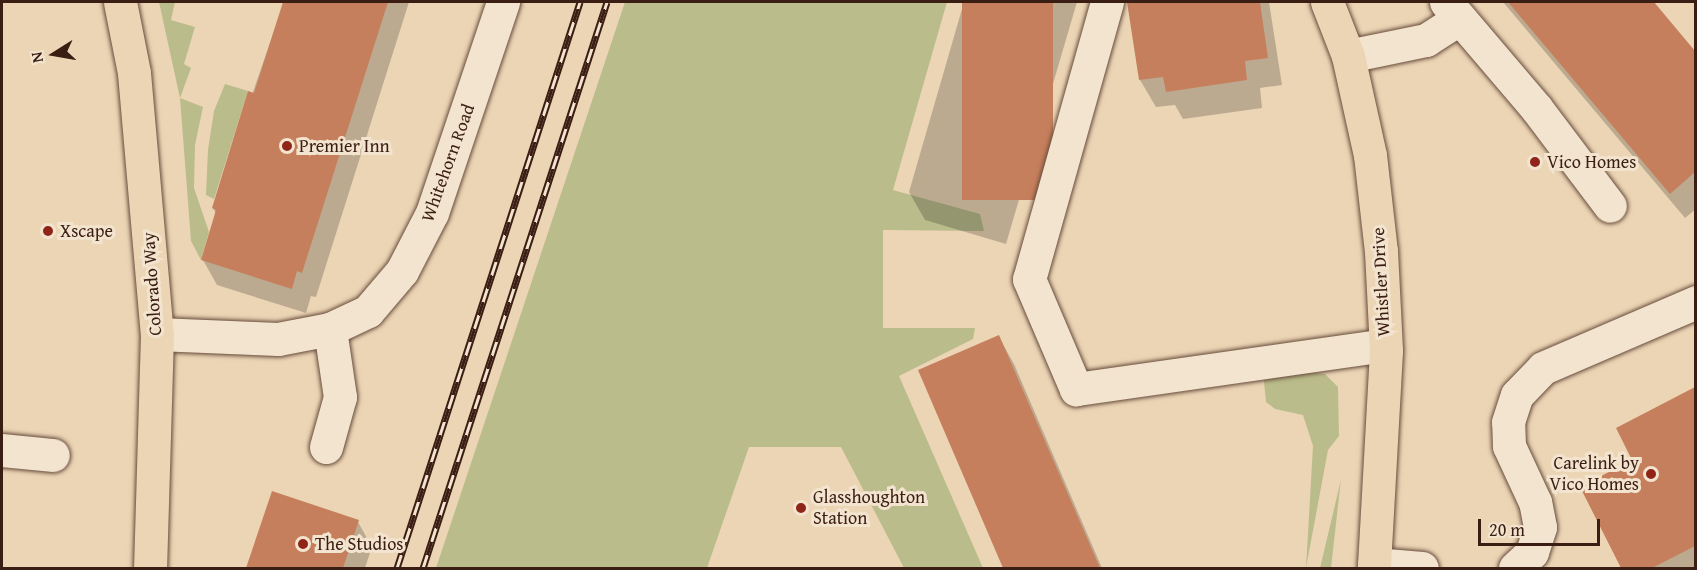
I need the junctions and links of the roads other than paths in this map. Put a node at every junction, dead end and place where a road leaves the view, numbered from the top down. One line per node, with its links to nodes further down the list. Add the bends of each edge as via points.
1 (120, 2): 10 (main road, Colorado Way, via 134,73)
2 (503, 2): 9 (lane, Whitehorn Road, via 432,213 402,271 368,311)
3 (1107, 2): 11 (lane, via 1029,279 1076,389)
4 (1327, 2): 6 (main road, Whistler Drive)
5 (1453, 10): 6 (lane, via 1426,40); 7 (lane, via 1537,110)
6 (1348, 56): 11 (main road, Whistler Drive, via 1370,155 1381,251)
7 (1610, 206)
8 (1695, 302): 18 (lane, via 1543,368 1517,395 1508,422 1509,446 1535,502 1540,527 1532,552)
9 (330, 329): 10 (lane, Whitehorn Road, via 278,339); 12 (lane, via 340,397)
10 (157, 334): 16 (main road, Colorado Way)
11 (1385, 345): 15 (main road, Whistler Drive)
12 (326, 447)
13 (2, 450): 14 (lane)
14 (52, 455)
15 (1374, 566): 17 (lane)
16 (150, 568)
17 (1422, 568)
18 (1515, 568)

